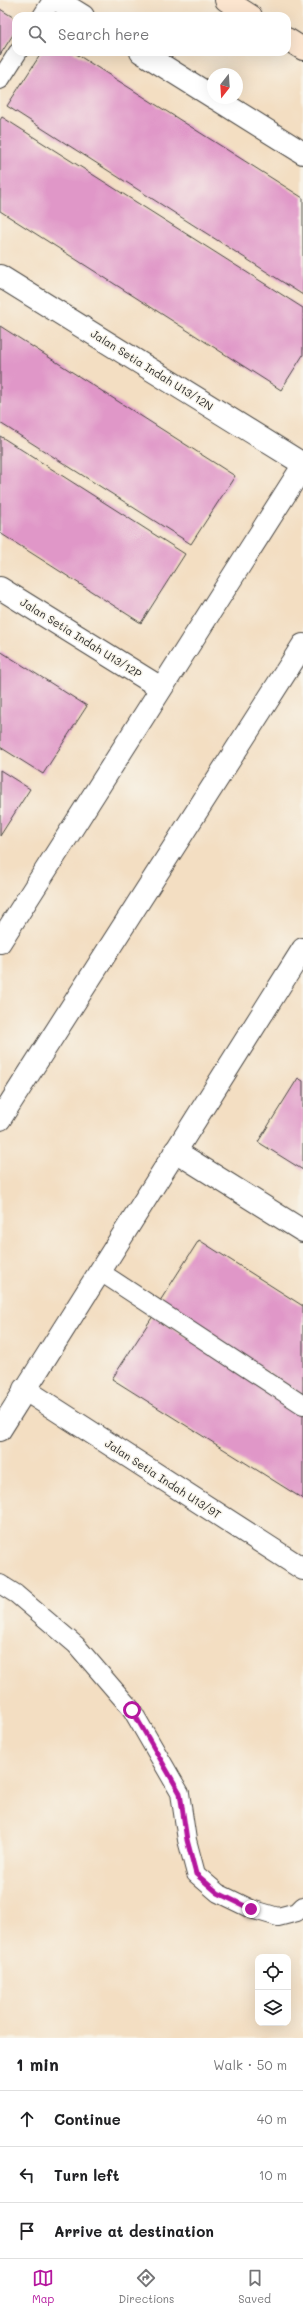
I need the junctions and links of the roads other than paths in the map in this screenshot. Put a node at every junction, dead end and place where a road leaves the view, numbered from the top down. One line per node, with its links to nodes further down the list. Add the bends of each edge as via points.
1 (52, 0): 4 (lane)
2 (57, 0): 5 (street)
3 (226, 0): 6 (street)
4 (44, 12)
5 (76, 12)
6 (245, 12)
7 (291, 42): 8 (street)
8 (303, 49)
9 (15, 56): 11 (lane)
10 (147, 56): 12 (street)
11 (0, 80)
12 (207, 93)
13 (225, 104): 14 (street)
14 (303, 152)
15 (0, 276): 16 (street, Jalan Setia Indah U13/12N)
16 (303, 465): 19 (street)
17 (0, 588): 19 (street, Jalan Setia Indah U13/12P)
18 (303, 645): 23 (street)
19 (161, 688): 20 (street)
20 (6, 919): 21 (street)
21 (0, 942)
22 (303, 949): 24 (street)
23 (0, 1119)
24 (175, 1150): 25 (street); 26 (street)
25 (303, 1231)
26 (99, 1271): 27 (street); 28 (lane)
27 (24, 1389): 29 (street); 30 (street, Jalan Setia Indah U13/9T)
28 (303, 1405)
29 (0, 1430)
30 (303, 1569)
31 (0, 1584): 32 (lane, via 16,1594 76,1645 132,1710 180,1793 187,1840 196,1874 218,1893 251,1909 278,1917 297,1912)
32 (303, 1906)

